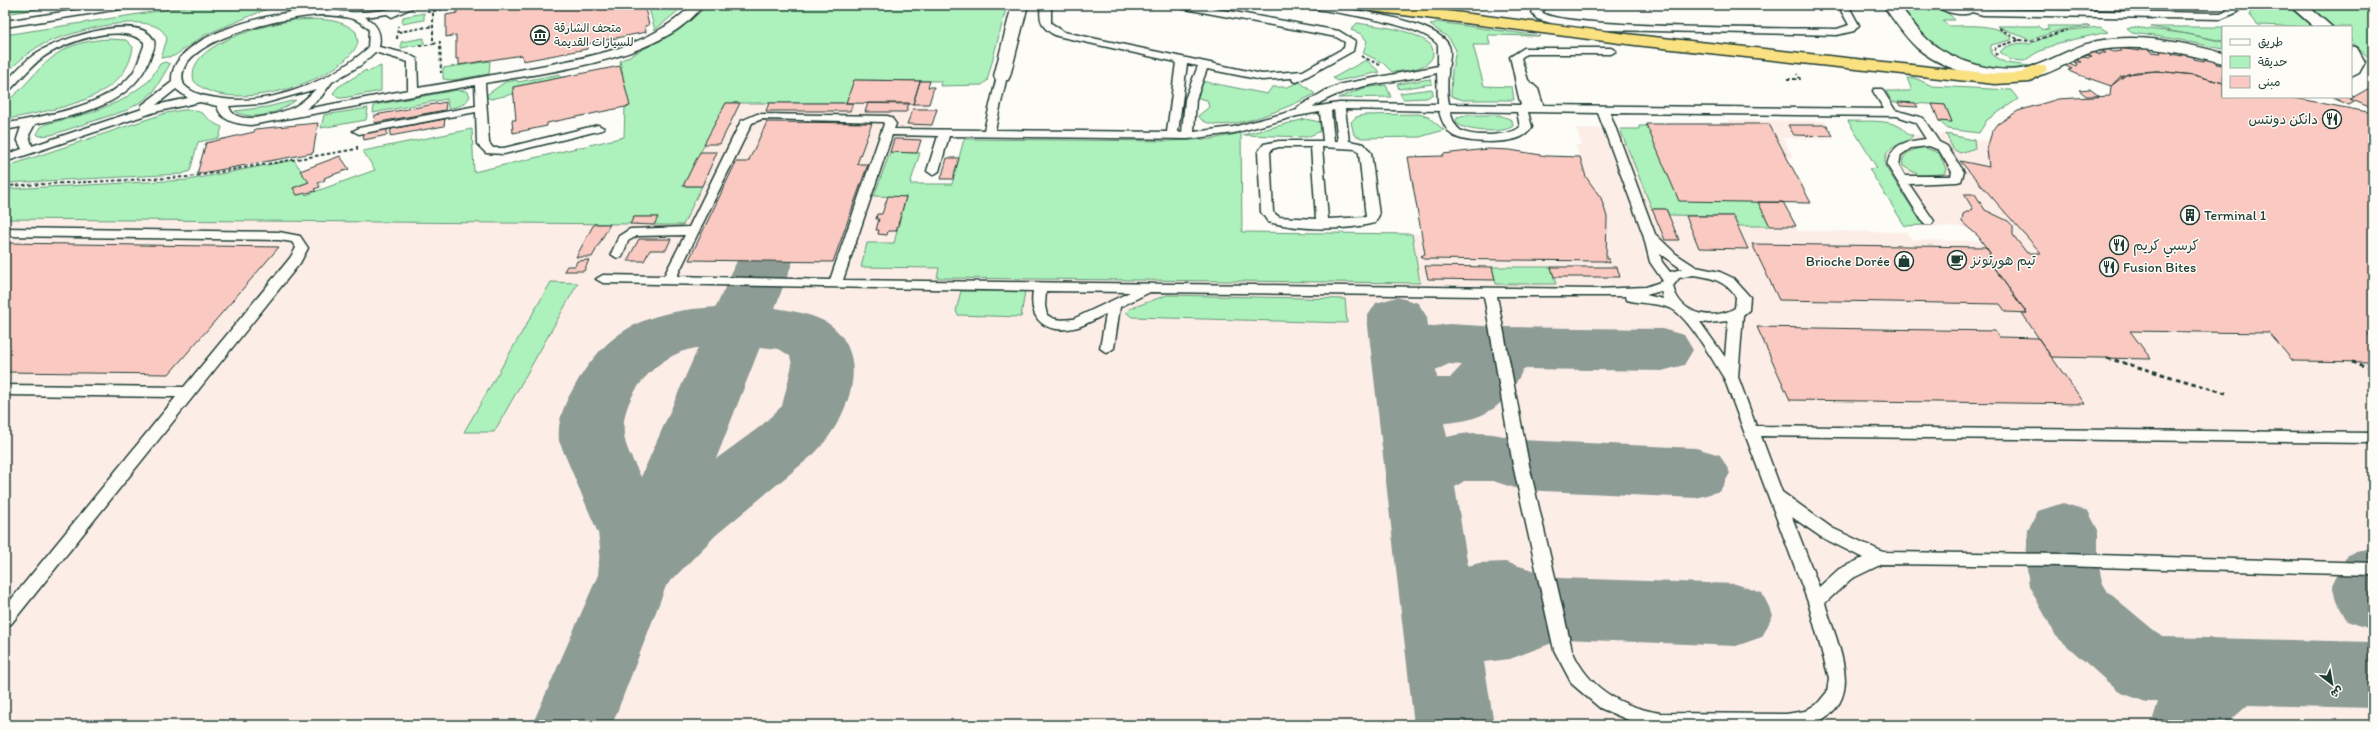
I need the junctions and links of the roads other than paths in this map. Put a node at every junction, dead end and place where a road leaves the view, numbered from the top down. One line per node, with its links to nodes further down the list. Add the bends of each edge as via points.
1 (127, 5): 25 (lane)
2 (301, 5): 21 (lane)
3 (413, 5): 19 (lane)
4 (698, 5): 41 (lane, via 670,30 625,51 590,61)
5 (1020, 5): 39 (street)
6 (1046, 5): 33 (lane, via 1043,18 1054,31)
7 (1180, 5): 34 (lane, via 1321,31 1335,39 1339,46 1338,53 1288,81 1274,81)
8 (1310, 5): 35 (lane, via 1424,30 1439,39 1445,48)
9 (1364, 5): 37 (highway, via 1643,41 1860,62 1995,79 2024,78)
10 (1543, 5): 11 (lane, via 1537,12 1546,19 1589,25 1838,32 1850,29 1854,25)
11 (1843, 5)
12 (1891, 5): 37 (street, via 1922,44 1947,60 1991,72)
13 (1941, 5): 20 (lane, via 1959,11)
14 (1959, 5): 20 (lane)
15 (2092, 5): 22 (lane)
16 (2229, 5): 22 (lane, via 2233,12 2221,16)
17 (2297, 5): 26 (street)
18 (277, 8): 24 (lane)
19 (400, 10): 23 (lane); 27 (lane, via 383,19)
20 (1976, 11): 22 (lane)
21 (315, 12): 23 (lane); 24 (lane)
22 (2100, 14)
23 (352, 16): 27 (lane, via 362,19)
24 (252, 23): 42 (lane, via 198,48 180,66 176,75)
25 (5, 24)
26 (2323, 26)
27 (374, 29): 28 (lane, via 376,36)
28 (373, 48): 30 (lane, via 387,54); 36 (lane)
29 (1611, 51): 54 (lane, via 1517,53 1514,57)
30 (409, 52): 36 (lane); 46 (lane, via 414,64)
31 (2352, 53): 38 (street, via 2357,61)
32 (2222, 58): 37 (street, via 2184,49 2128,43 2086,49)
33 (1182, 60): 34 (lane); 67 (lane)
34 (1204, 64): 68 (lane, via 1188,103)
35 (1442, 68): 51 (lane); 56 (lane, via 1419,75 1370,80 1346,86 1321,96)
36 (348, 70): 40 (lane)
37 (2039, 70)
38 (2352, 71)
39 (1002, 76): 65 (lane)
40 (330, 80): 45 (lane); 48 (lane, via 265,100)
41 (480, 81): 46 (lane); 52 (lane)
42 (177, 83): 47 (lane, via 184,92); 58 (lane, via 157,100)
43 (5, 89): 60 (lane, via 38,56 67,41 90,34 114,31 134,32 146,37 149,46 138,73 123,88 92,104)
44 (1878, 90): 57 (lane)
45 (319, 93): 49 (lane, via 320,102); 59 (lane, via 294,111)
46 (413, 93): 49 (lane)
47 (199, 99): 48 (lane); 58 (lane)
48 (222, 102): 59 (lane, via 224,112 234,120)
49 (344, 105): 59 (lane)
50 (1340, 106): 51 (lane); 53 (lane); 72 (lane)
51 (1444, 107): 54 (lane); 54 (lane, via 1450,128 1463,135 1476,137 1506,137 1520,134 1526,127)
52 (480, 108): 62 (lane, via 483,144 490,151 504,151); 63 (lane)
53 (1325, 108): 56 (lane); 71 (lane)
54 (1529, 109): 55 (lane)
55 (1603, 110): 57 (lane); 82 (lane)
56 (1296, 113): 68 (lane, via 1234,130)
57 (1892, 113): 69 (lane, via 1907,114 1919,120)
58 (130, 116): 74 (lane)
59 (270, 119)
60 (32, 120): 61 (lane); 74 (lane, via 23,139)
61 (5, 127)
62 (598, 128)
63 (358, 131)
64 (888, 132): 66 (lane); 80 (lane, via 890,124 883,118 751,118 745,123); 88 (lane)
65 (989, 133): 66 (lane); 67 (lane)
66 (944, 134): 76 (lane)
67 (1172, 136): 68 (lane)
68 (1188, 136)
69 (1934, 143): 77 (lane, via 1913,144 1896,153 1893,165); 77 (lane, via 1943,148 1958,172 1958,178)
70 (1316, 144): 71 (lane); 79 (lane); 79 (lane, via 1273,145 1265,149 1267,212 1272,219 1278,221)
71 (1329, 144): 72 (lane)
72 (1344, 144): 79 (lane, via 1355,144 1364,149 1373,218 1362,223)
73 (5, 145): 75 (lane)
74 (29, 150): 75 (lane)
75 (6, 158)
76 (933, 171)
77 (1901, 180): 78 (lane)
78 (1928, 221)
79 (1322, 222)
80 (692, 231): 83 (lane, via 634,232 626,236); 86 (lane)
81 (5, 232): 99 (lane, via 279,236 296,239 300,243 300,254)
82 (1649, 234): 84 (lane, via 1671,257); 87 (lane, via 1654,257)
83 (616, 254)
84 (1693, 271): 87 (lane, via 1683,272); 95 (lane, via 1725,278 1740,290 1744,304)
85 (603, 279): 86 (lane)
86 (669, 280): 88 (lane)
87 (1668, 282): 92 (lane, via 1647,290); 94 (lane, via 1666,292)
88 (835, 284): 89 (lane)
89 (1040, 286): 90 (lane); 93 (lane, via 1037,310 1040,316 1055,324 1075,323)
90 (1150, 288): 91 (lane); 93 (lane)
91 (1490, 292): 92 (lane); 105 (lane, via 1521,464 1563,650 1578,679 1591,692 1623,712 1661,721 1786,722 1808,718 1824,709 1835,695 1838,678)
92 (1596, 293): 94 (lane, via 1638,298)
93 (1114, 304): 96 (lane)
94 (1680, 308): 95 (lane, via 1706,319); 97 (lane, via 1709,343)
95 (1736, 315): 97 (lane, via 1732,345)
96 (1107, 348)
97 (1732, 378): 100 (lane)
98 (5, 390): 99 (lane)
99 (189, 392): 106 (lane)
100 (1751, 431): 101 (lane, via 2015,436); 102 (lane)
101 (2373, 438)
102 (1776, 495): 103 (lane, via 1823,532 1861,551); 105 (lane)
103 (1882, 558): 104 (lane, via 2062,560); 105 (lane, via 1865,563 1841,576)
104 (2373, 569)
105 (1816, 602)
106 (5, 619)

